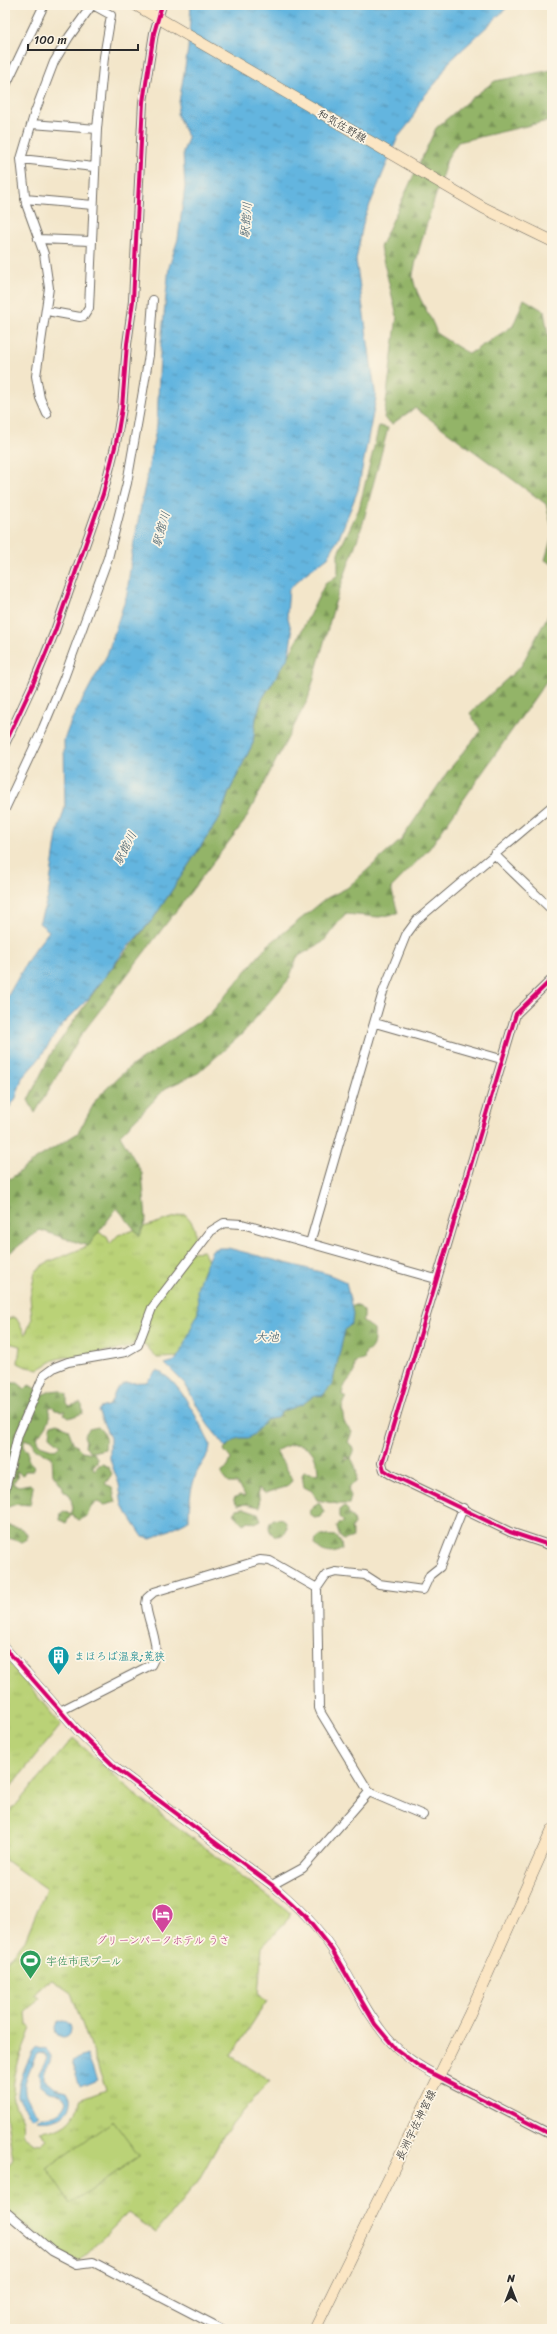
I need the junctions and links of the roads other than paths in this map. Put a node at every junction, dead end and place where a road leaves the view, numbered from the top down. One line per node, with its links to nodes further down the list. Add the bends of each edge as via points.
1 (44, 5): 6 (street)
2 (92, 5): 7 (street, via 54,62); 8 (street, via 111,15)
3 (136, 5): 5 (main road, 和気佐野線)
4 (162, 5): 5 (street)
5 (159, 19): 15 (main road, 和気佐野線, via 490,211); 19 (street, via 143,102 133,301 116,443 103,494 56,632)
6 (5, 87)
7 (32, 124): 8 (street); 9 (street)
8 (97, 129): 10 (street)
9 (20, 160): 10 (street); 11 (street)
10 (94, 167): 12 (street)
11 (25, 198): 12 (street); 13 (street)
12 (93, 205): 14 (street)
13 (38, 239): 14 (street); 17 (street, via 50,288)
14 (91, 241): 17 (street, via 87,312 80,317)
15 (552, 241)
16 (153, 300): 21 (street, via 149,354 127,483 108,558 61,685)
17 (47, 311): 18 (street, via 36,376)
18 (46, 414)
19 (5, 744)
20 (552, 806): 22 (street)
21 (5, 809)
22 (494, 854): 23 (street); 25 (street, via 411,926 389,976)
23 (552, 910)
24 (552, 979): 26 (street, via 518,1010)
25 (374, 1023): 26 (street); 27 (street)
26 (501, 1059): 28 (street)
27 (310, 1243): 28 (street); 29 (street, via 237,1223 224,1223 215,1227 152,1308 140,1342 134,1348 126,1352 68,1362 55,1367 44,1376 18,1435)
28 (436, 1278): 30 (street, via 382,1466 390,1474)
29 (5, 1490)
30 (464, 1508): 31 (street, via 510,1532); 32 (street, via 440,1567 430,1575 423,1590 379,1584 365,1575 336,1572 326,1575)
31 (552, 1546)
32 (317, 1588): 34 (street, via 270,1561 260,1560 154,1592 147,1598 146,1604 154,1638 151,1665); 35 (street, via 319,1708)
33 (5, 1648): 34 (street)
34 (60, 1711): 38 (street, via 117,1769)
35 (369, 1792): 36 (street); 38 (street, via 303,1868)
36 (423, 1815)
37 (552, 1830): 39 (main road, 長洲宇佐神宮線)
38 (272, 1885): 39 (street, via 295,1905 322,1935 387,2040 414,2064)
39 (440, 2077): 40 (street); 43 (main road, 長洲宇佐神宮線)
40 (552, 2135)
41 (5, 2211): 42 (street, via 52,2251 77,2264 93,2262)
42 (222, 2329)
43 (315, 2329)

